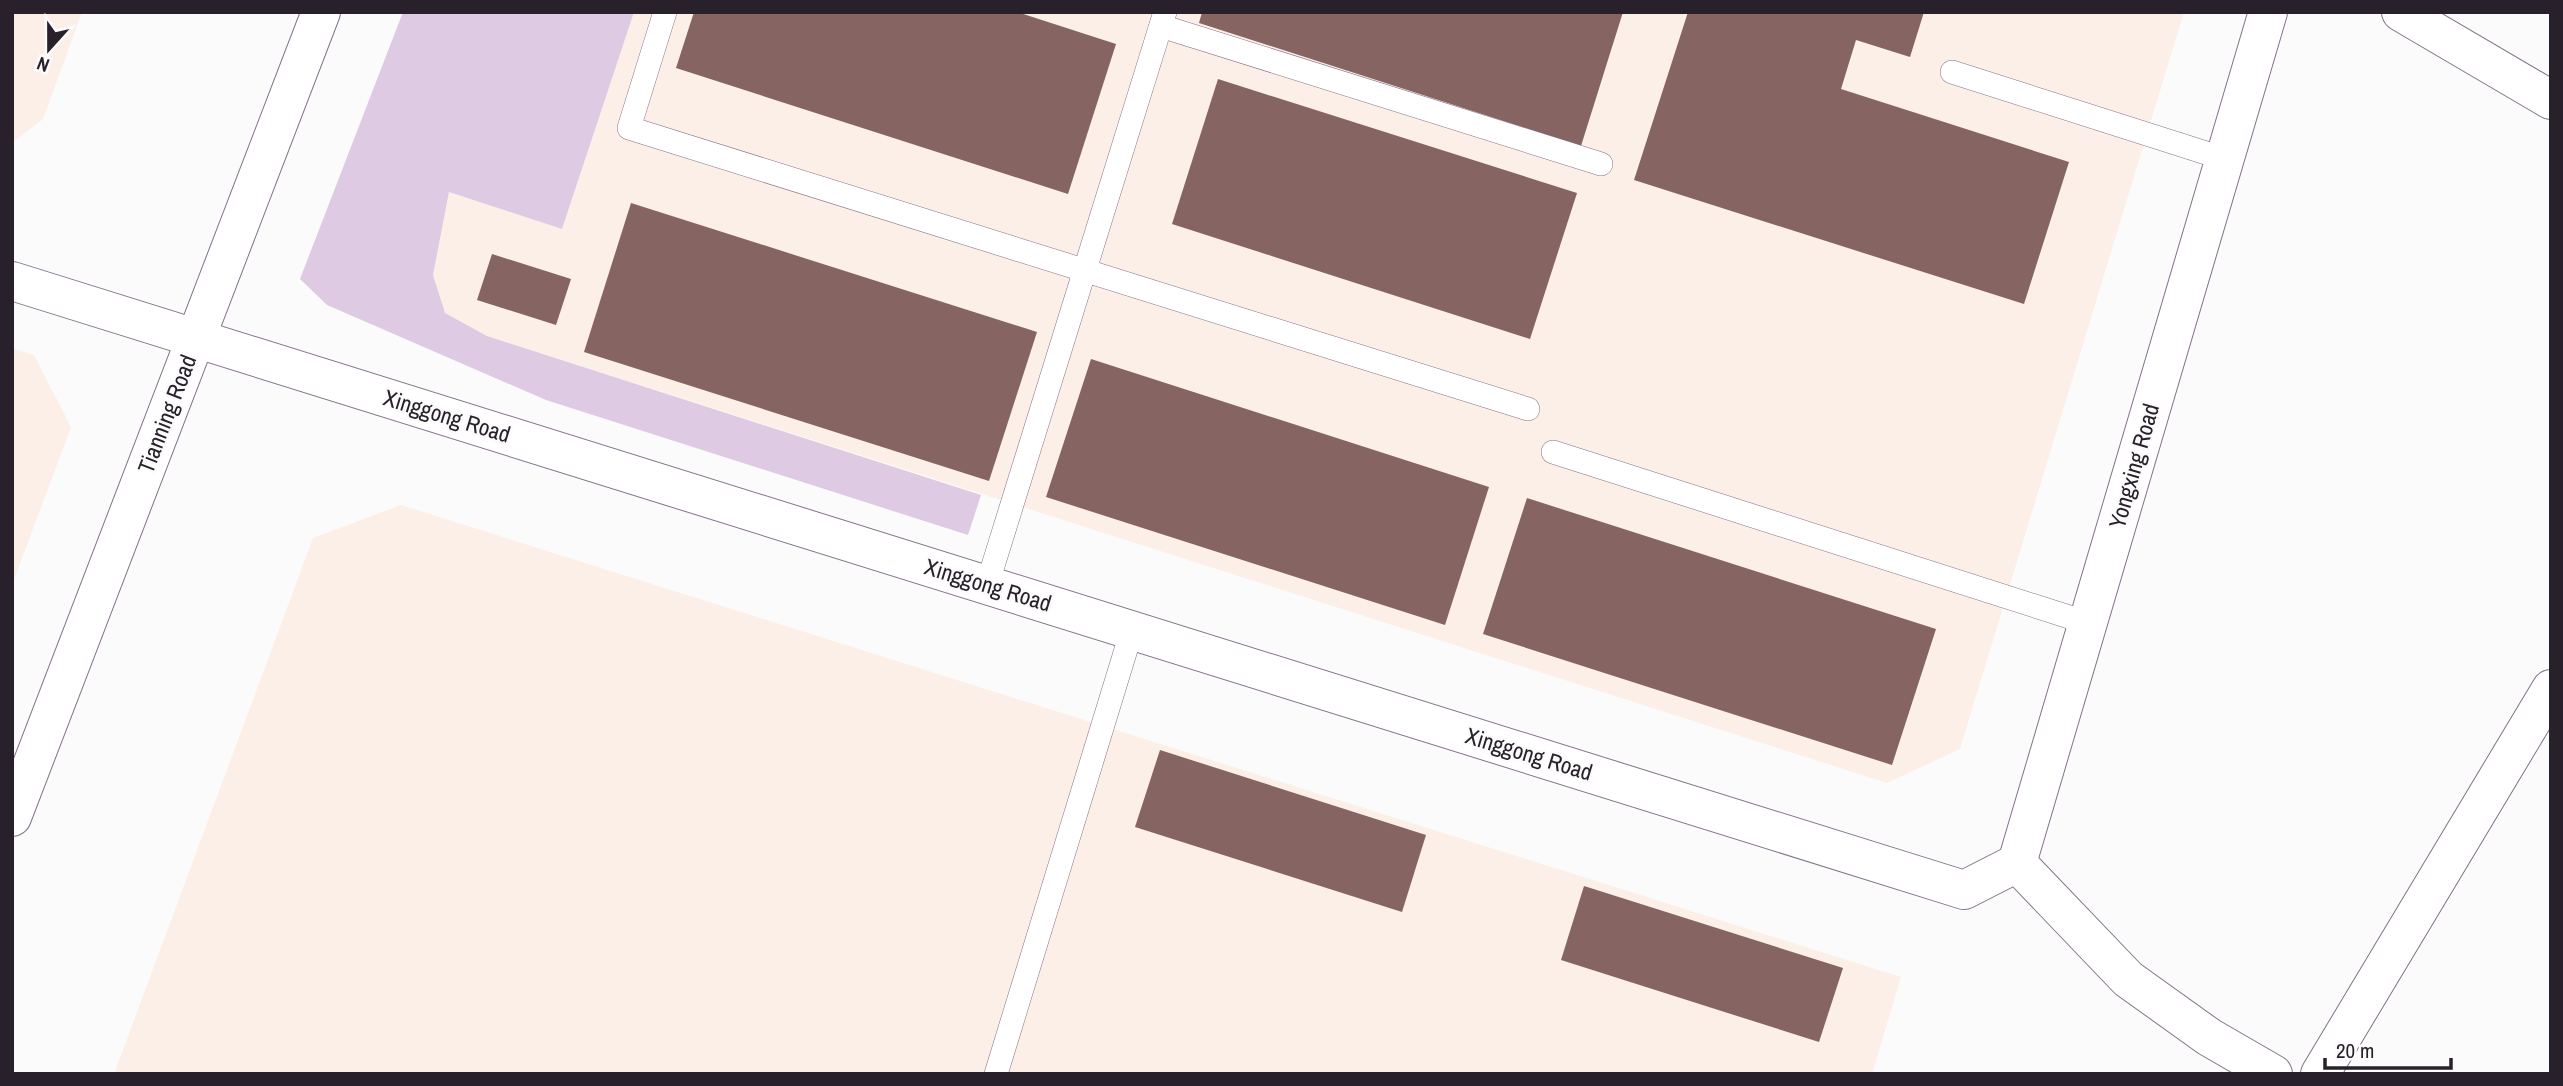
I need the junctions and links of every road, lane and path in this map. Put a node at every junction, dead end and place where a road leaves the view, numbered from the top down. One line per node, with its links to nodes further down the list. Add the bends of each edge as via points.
1 (321, 12): 12 (street, Tianning Road)
2 (665, 12): 10 (lane, via 629,128)
3 (2268, 12): 8 (street, Yongxing Road)
4 (2401, 12): 7 (street)
5 (1163, 19): 9 (lane); 10 (lane)
6 (1952, 72): 8 (lane)
7 (2551, 100)
8 (2225, 159): 16 (street, Yongxing Road)
9 (1601, 164)
10 (1085, 270): 13 (lane); 15 (lane)
11 (12, 281): 12 (street, Xinggong Road)
12 (196, 338): 15 (street, Xinggong Road); 19 (street, Tianning Road)
13 (1528, 409)
14 (1553, 452): 16 (lane)
15 (987, 585): 17 (street, Xinggong Road)
16 (2088, 623): 20 (street, Yongxing Road)
17 (1132, 630): 20 (street, Xinggong Road, via 1964,890); 21 (lane)
18 (2551, 689): 23 (street)
19 (12, 817)
20 (2017, 863): 22 (street, via 2128,979 2209,1037)
21 (996, 1074)
22 (2273, 1074)
23 (2320, 1074)

